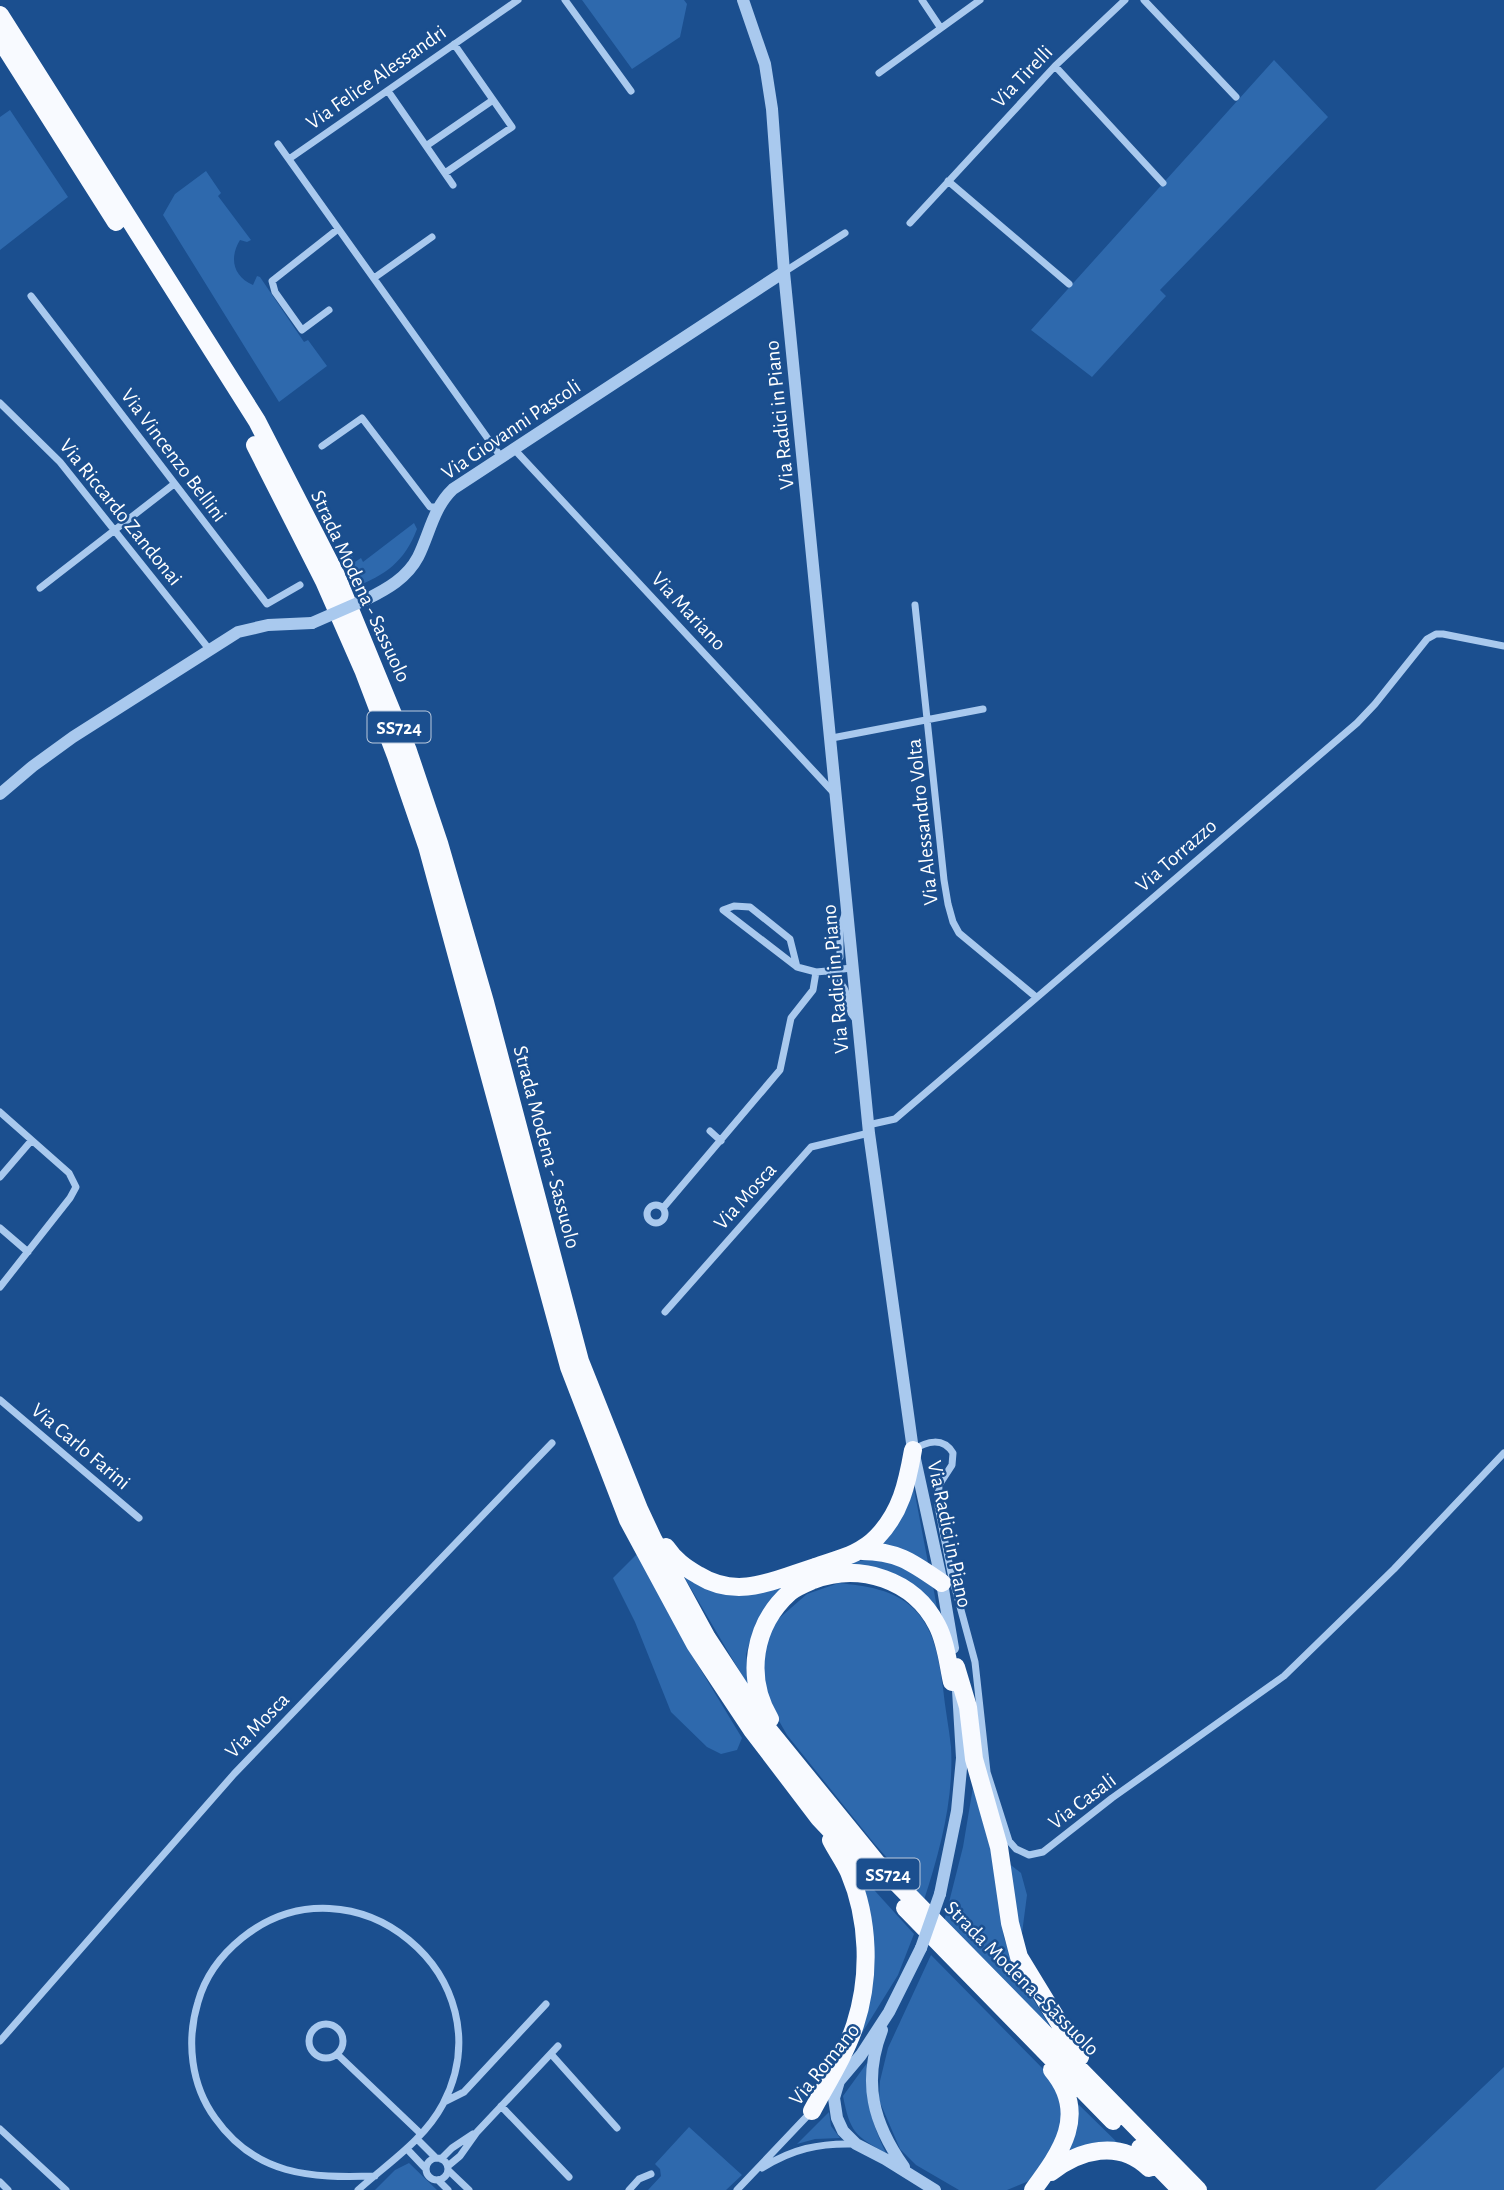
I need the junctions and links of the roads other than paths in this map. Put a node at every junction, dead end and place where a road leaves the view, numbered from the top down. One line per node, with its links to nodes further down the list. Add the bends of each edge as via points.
1 (518, 0): 11 (street, Via Felice Alessandri)
2 (565, 0): 15 (street)
3 (743, 0): 29 (street, Via Radici in Piano, via 765,64 772,109)
4 (922, 0): 9 (street)
5 (980, 0): 9 (street)
6 (1125, 0): 12 (street, Via Tirelli)
7 (1144, 0): 16 (street)
8 (0, 15): 73 (highway, Strada Modena - Sassuolo / SS724, via 257,421 335,573 366,645 439,843 580,1361)
9 (940, 27): 13 (street)
10 (0, 39): 73 (highway, Strada Modena - Sassuolo, via 246,426 324,581 396,756 427,846 569,1367)
11 (454, 44): 14 (street, Via Felice Alessandri); 17 (street)
12 (1055, 66): 22 (street, Via Tirelli); 23 (street)
13 (879, 72)
14 (388, 91): 19 (street); 20 (street, Via Felice Alessandri)
15 (631, 91)
16 (1236, 97)
17 (493, 100): 19 (street); 21 (street, via 512,127)
18 (278, 144): 20 (street)
19 (426, 146): 21 (street)
20 (289, 159): 26 (street)
21 (445, 173): 24 (street)
22 (948, 181): 25 (street, Via Tirelli); 31 (street)
23 (1163, 183)
24 (453, 185)
25 (910, 223)
26 (338, 229): 30 (street); 33 (street, via 272,281 302,330)
27 (845, 233): 29 (street)
28 (432, 237): 30 (street)
29 (784, 272): 36 (street, Via Giovanni Pascoli); 48 (street, Via Radici in Piano)
30 (374, 278): 37 (street)
31 (1069, 284)
32 (31, 296): 38 (street, Via Vincenzo Bellini)
33 (329, 310)
34 (0, 403): 40 (street, Via Riccardo Zandonai, via 60,462)
35 (322, 446): 39 (street, via 362,418 430,507)
36 (514, 449): 37 (street, Via Giovanni Pascoli); 50 (street, Via Mariano)
37 (501, 457): 39 (street, Via Giovanni Pascoli, via 453,489)
38 (174, 484): 40 (street); 41 (street, Via Vincenzo Bellini, via 267,604)
39 (438, 507): 45 (street, Via Giovanni Pascoli, bridge, via 413,565 393,584 312,623 253,627)
40 (116, 530): 42 (street); 45 (street, Via Riccardo Zandonai)
41 (300, 585)
42 (40, 589)
43 (915, 605): 47 (street, Via Alessandro Volta)
44 (1504, 646): 56 (street, Via Torrazzo, via 1443,634 1431,636 1364,717)
45 (209, 649): 49 (street, Via Giovanni Pascoli, via 73,737)
46 (983, 709): 47 (street)
47 (928, 720): 48 (street); 56 (street, Via Alessandro Volta, via 944,880 953,922 965,939)
48 (832, 738): 50 (street, Via Radici in Piano)
49 (0, 794)
50 (837, 797): 51 (street, Via Radici in Piano)
51 (848, 907): 53 (street, Via Radici in Piano); 54 (street, via 841,920 840,957)
52 (797, 967): 52 (street, via 790,939 750,907 723,910); 55 (street)
53 (851, 968): 54 (street); 57 (street, Via Radici in Piano)
54 (827, 971): 55 (street); 57 (street, via 843,985 848,1009)
55 (816, 972): 61 (street, via 813,990 791,1018 780,1070)
56 (1037, 997): 59 (street, Via Torrazzo, via 895,1119)
57 (857, 1021): 59 (street, Via Radici in Piano)
58 (0, 1112): 62 (street)
59 (869, 1129): 68 (street, Via Mosca, via 811,1147); 71 (street, Via Radici in Piano)
60 (710, 1132): 61 (street)
61 (722, 1140): 64 (street)
62 (31, 1141): 63 (street); 66 (street, via 69,1173 76,1187)
63 (0, 1177)
64 (663, 1208)
65 (0, 1228): 66 (street)
66 (28, 1252): 67 (street)
67 (0, 1287)
68 (665, 1312)
69 (0, 1400): 74 (street, Via Carlo Farini)
70 (552, 1443): 85 (street, Via Mosca, via 234,1774)
71 (912, 1450): 72 (street, Via Casali, via 936,1442 953,1452 952,1465 939,1485 938,1506 975,1662 986,1772 1009,1841 1033,1855 1043,1853 1284,1676); 75 (highway, via 906,1489 895,1515); 76 (street, Via Radici in Piano)
72 (1504, 1453)
73 (633, 1514): 75 (highway, via 653,1524 681,1565 708,1582 731,1588 755,1587); 79 (highway, Strada Modena - Sassuolo / SS724, via 707,1638); 80 (highway, Strada Modena - Sassuolo / SS724, via 695,1644)
74 (139, 1518)
75 (862, 1551): 76 (highway, via 905,1557)
76 (942, 1583): 77 (street, Via Radici in Piano)
77 (957, 1667): 78 (street, Via Radici in Piano); 93 (highway, via 1019,1957 1072,2046)
78 (958, 1708): 79 (highway, via 938,1626 924,1604 898,1584 869,1574 823,1576 791,1591 764,1626 756,1649 755,1677 761,1701); 81 (street, Via Radici in Piano, bridge, via 962,1758 957,1811 940,1894)
79 (786, 1754): 93 (highway, Strada Modena - Sassuolo / SS724, via 876,1862)
80 (819, 1818): 82 (highway, Strada Modena - Sassuolo / SS724); 92 (highway, via 859,1898 865,1961 855,2023)
81 (921, 1948): 84 (street, Via Romano)
82 (986, 1993): 110 (highway, via 1062,2083 1069,2104 1069,2123 1057,2159); 120 (highway, Strada Modena - Sassuolo / SS724)
83 (547, 2004): 90 (street, via 464,2092)
84 (889, 2012): 89 (street, Via Romano); 103 (street, via 873,2063 874,2107 891,2148)
85 (0, 2041)
86 (558, 2046): 88 (street)
87 (337, 2054): 87 (street, via 342,2044 338,2029 322,2024 313,2030 309,2040 312,2051 321,2058); 97 (street)
88 (551, 2054): 91 (street); 94 (street)
89 (839, 2081): 92 (street, Via Romano); 98 (street, via 834,2098 837,2118)
90 (444, 2103): 97 (street); 106 (street, via 454,2076 456,2018 443,1981 415,1943 365,1914 307,1909 279,1916 230,1947 201,1991 193,2016 193,2068 213,2117 252,2155 278,2168 328,2178)
91 (501, 2106): 96 (street); 107 (street)
92 (812, 2111): 105 (street, Via Romano)
93 (1124, 2115): 121 (highway, Strada Modena - Sassuolo / SS724)
94 (617, 2128)
95 (0, 2129): 111 (street)
96 (477, 2132): 100 (street); 101 (street)
97 (419, 2137): 99 (street); 100 (street)
98 (856, 2144): 103 (street); 105 (street, via 797,2149)
99 (407, 2149): 102 (street); 106 (street)
100 (439, 2159): 101 (street); 102 (street)
101 (448, 2168): 108 (street, via 446,2176); 115 (street)
102 (426, 2169): 108 (street, via 429,2178)
103 (909, 2173): 118 (street)
104 (651, 2174): 116 (street)
105 (753, 2174): 117 (street, Via Romano)
106 (375, 2176): 113 (street)
107 (569, 2177)
108 (438, 2180): 114 (street)
109 (0, 2182): 112 (street)
110 (1032, 2187): 119 (highway, via 1083,2152 1115,2151 1145,2164)
111 (61, 2189)
112 (8, 2190)
113 (358, 2190)
114 (449, 2190)
115 (470, 2190)
116 (629, 2190)
117 (737, 2190)
118 (935, 2190)
119 (1171, 2190)
120 (1181, 2190)
121 (1198, 2190)

